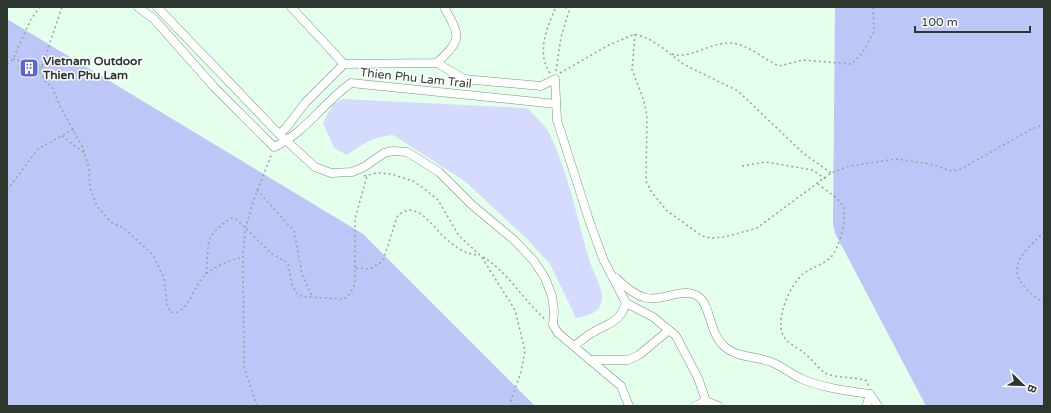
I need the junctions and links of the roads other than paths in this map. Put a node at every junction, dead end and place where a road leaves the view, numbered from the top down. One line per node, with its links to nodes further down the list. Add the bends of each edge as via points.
1 (138, 7): 9 (street, Thien Phu Lam Trail, via 154,19 215,88 274,147)
2 (157, 7): 8 (street)
3 (291, 7): 5 (street)
4 (444, 7): 6 (street, via 457,36 453,47)
5 (344, 64): 6 (street); 8 (street, via 305,103)
6 (437, 64): 7 (street, via 464,78 541,86 555,79)
7 (556, 104): 9 (street, Thien Phu Lam Trail, via 351,83 340,90); 10 (street, via 558,120 582,201)
8 (279, 134): 9 (street)
9 (287, 142): 13 (street, via 315,167 331,173 352,172 384,153 393,151 407,152 423,161 453,184 471,204 534,260 552,296 553,325 558,333)
10 (611, 274): 11 (street); 15 (street, via 626,288 646,298 666,298 685,294 699,297 706,308 714,334 732,351 770,361 804,380)
11 (626, 303): 12 (street); 13 (street, via 623,313 617,319)
12 (669, 330): 14 (street, via 639,355 628,360); 16 (street, via 676,336 695,372)
13 (574, 346): 14 (street)
14 (590, 360): 17 (street, via 621,386)
15 (870, 394): 20 (street); 21 (street)
16 (706, 401): 18 (street); 19 (street)
17 (629, 406)
18 (695, 406)
19 (718, 406)
20 (868, 406)
21 (878, 406)

